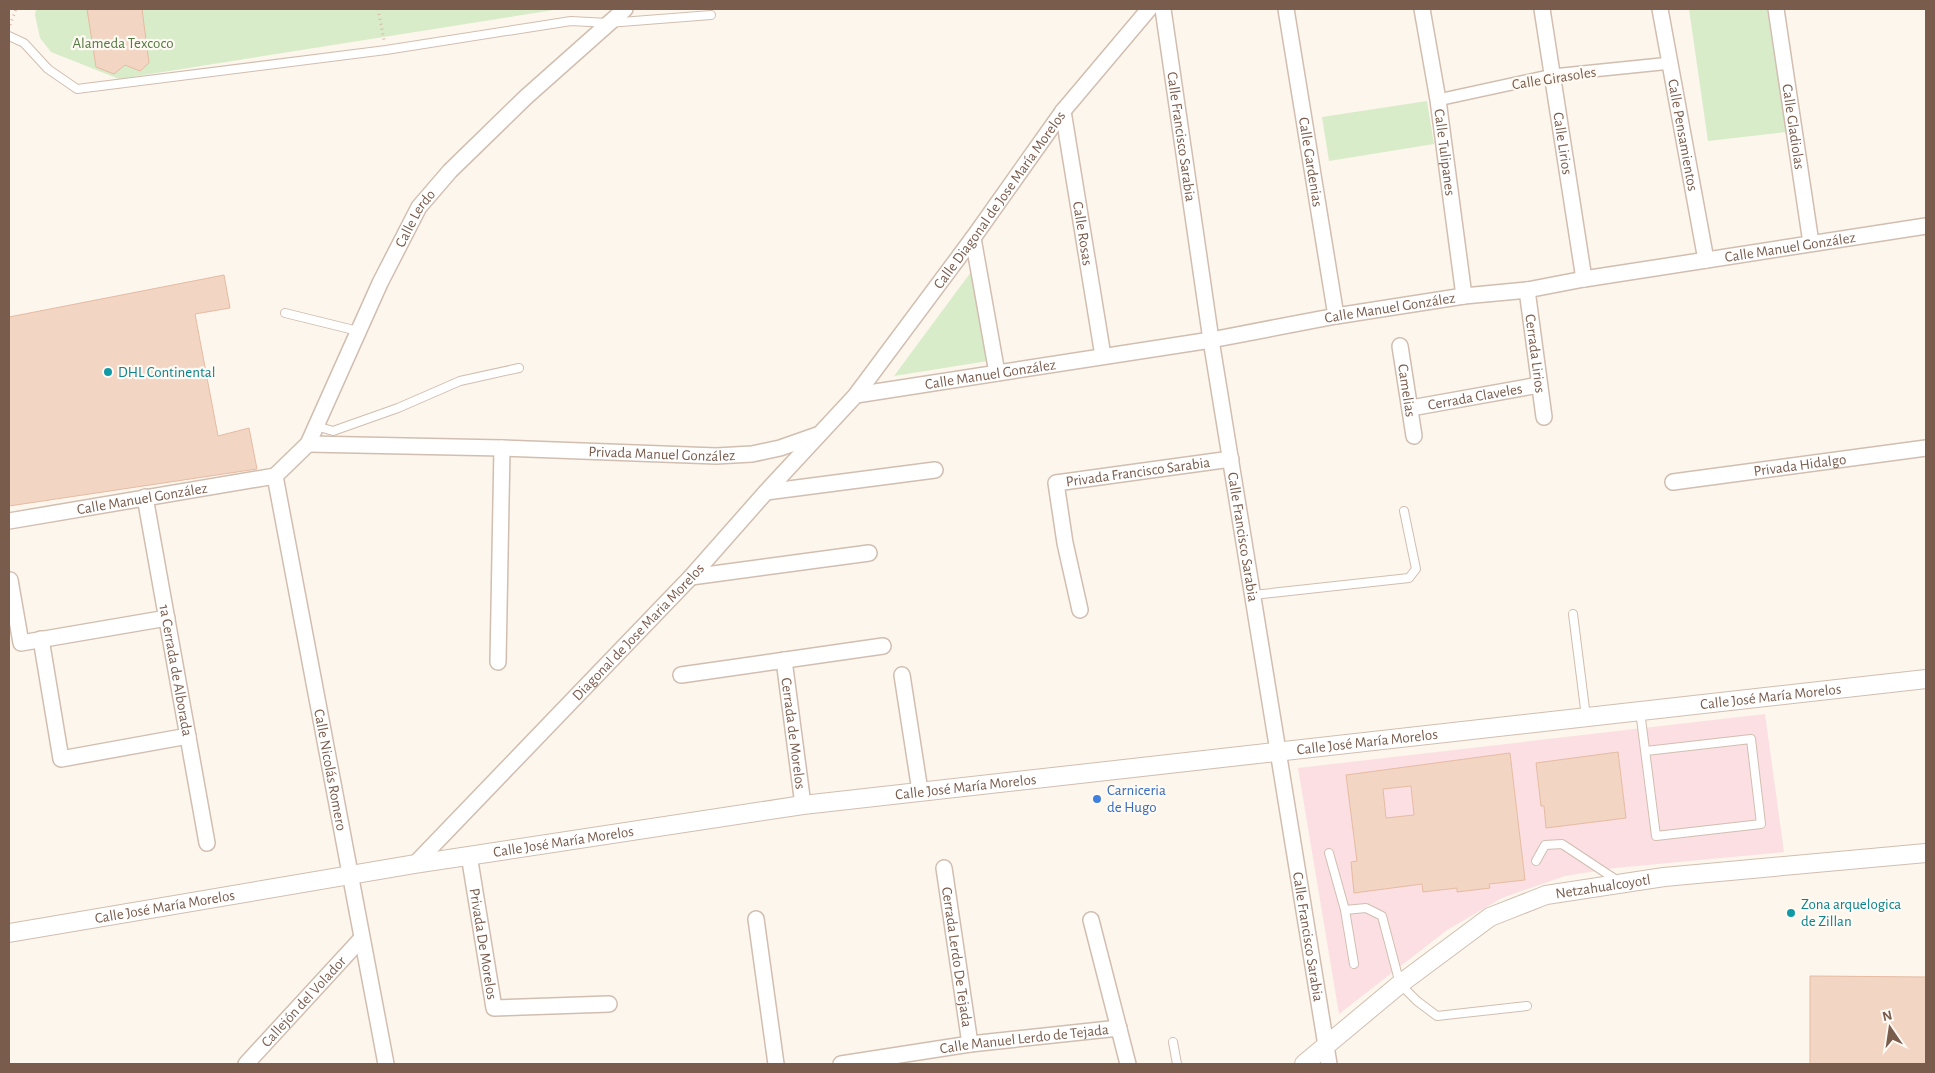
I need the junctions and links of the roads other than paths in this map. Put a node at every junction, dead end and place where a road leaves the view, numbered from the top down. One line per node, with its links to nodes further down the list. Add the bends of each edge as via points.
1 (625, 9): 10 (street, Calle Lerdo)
2 (1148, 9): 15 (street, Calle Diagonal de Jose María Morelos)
3 (1163, 9): 26 (street, Calle Francisco Sarabia)
4 (1286, 9): 24 (street, Calle Gardenias)
5 (1422, 9): 14 (street, Calle Tulipanes)
6 (1542, 9): 13 (street, Calle Lirios)
7 (1660, 9): 12 (street, Calle Pensamientos)
8 (1776, 9): 18 (street, Calle Gladiolas)
9 (711, 15): 10 (lane)
10 (608, 23): 11 (lane, via 571,21 386,50 77,89 48,69 24,43); 25 (street, Calle Lerdo, via 457,164 419,207)
11 (9, 36)
12 (1671, 63): 13 (street, Calle Girasoles); 19 (street, Calle Pensamientos)
13 (1553, 76): 14 (street, Calle Girasoles); 20 (street, Calle Lirios)
14 (1438, 100): 22 (street, Calle Tulipanes)
15 (1063, 111): 17 (street, Calle Diagonal de Jose María Morelos); 28 (street, Calle Rosas)
16 (1926, 226): 18 (street, Calle Manuel González)
17 (973, 238): 30 (street); 32 (street, Calle Diagonal de Jose María Morelos)
18 (1811, 243): 19 (street, Calle Manuel González)
19 (1706, 260): 20 (street, Calle Manuel González)
20 (1584, 279): 21 (street, Calle Manuel González)
21 (1527, 290): 22 (street, Calle Manuel González); 31 (street, Cerrada Lirios)
22 (1464, 296): 24 (street, Calle Manuel González)
23 (285, 313): 25 (lane)
24 (1336, 316): 26 (street, Calle Manuel González)
25 (358, 331): 35 (street, Calle Lerdo)
26 (1211, 340): 28 (street, Calle Manuel González); 41 (street, Calle Francisco Sarabia)
27 (1400, 346): 33 (street, Camelias)
28 (1103, 356): 30 (street, Calle Manuel González)
29 (519, 368): 35 (lane, via 460,381 333,431)
30 (997, 373): 32 (street, Calle Manuel González)
31 (1540, 385): 33 (street, Cerrada Claveles); 34 (street, Cerrada Lirios)
32 (856, 395): 36 (street, Diagonal de Jose Maria Morelos)
33 (1411, 408): 37 (street, Camelias)
34 (1544, 417)
35 (316, 426): 38 (street, Calle Lerdo)
36 (818, 435): 39 (street, Privada Manuel González, via 752,454 716,456); 45 (street, Diagonal de Jose Maria Morelos)
37 (1414, 436)
38 (308, 444): 39 (street, Privada Manuel González); 43 (street, Calle Lerdo)
39 (502, 448): 59 (street)
40 (1926, 448): 44 (street, Privada Hidalgo)
41 (1231, 459): 52 (street, Calle Francisco Sarabia); 53 (street, Privada Francisco Sarabia, via 1056,483 1064,543)
42 (935, 470): 45 (street)
43 (275, 476): 46 (street, Calle Manuel González); 77 (street, Calle Nicolás Romero)
44 (1673, 482)
45 (766, 492): 50 (street, Diagonal de Jose Maria Morelos)
46 (145, 497): 48 (street, Calle Manuel González); 55 (street, 1a Cerrada de Alborada)
47 (1404, 511): 52 (lane, via 1416,569 1409,578)
48 (9, 521)
49 (870, 554): 50 (street)
50 (691, 577): 75 (street, Diagonal de Jose Maria Morelos)
51 (10, 580): 56 (street, via 21,643)
52 (1253, 596): 66 (street, Calle Francisco Sarabia)
53 (1080, 610)
54 (1573, 614): 64 (lane)
55 (166, 618): 56 (street); 65 (street, 1a Cerrada de Alborada)
56 (41, 639): 65 (street, via 61,759)
57 (884, 646): 58 (street, Cerrada de Morelos)
58 (784, 660): 60 (street, Cerrada de Morelos); 69 (street, Cerrada de Morelos)
59 (498, 662)
60 (681, 675)
61 (902, 675): 68 (street)
62 (1926, 679): 63 (street, Calle José María Morelos)
63 (1640, 711): 64 (street, Calle José María Morelos); 67 (lane)
64 (1586, 717): 66 (street, Calle José María Morelos)
65 (188, 736): 70 (street, 1a Cerrada de Alborada)
66 (1278, 751): 68 (street, Calle José María Morelos); 91 (street, Calle Francisco Sarabia)
67 (1646, 751): 67 (lane, via 1656,836 1761,824 1751,739)
68 (920, 792): 69 (street, Calle José María Morelos)
69 (803, 806): 73 (street, Calle José María Morelos)
70 (207, 843)
71 (1329, 853): 79 (lane)
72 (1926, 853): 78 (street, Netzahualcoyotl)
73 (470, 855): 75 (street, Calle José María Morelos); 86 (street, Privada De Morelos, via 494,1008)
74 (1536, 861): 78 (lane, via 1545,845 1562,844)
75 (415, 864): 77 (street, Calle José María Morelos)
76 (944, 868): 90 (street, Cerrada Lerdo De Tejada)
77 (349, 875): 82 (street, Calle José María Morelos); 83 (street, Calle Nicolás Romero)
78 (1622, 883): 85 (street, Netzahualcoyotl, via 1546,895 1490,917)
79 (1344, 910): 84 (lane); 85 (lane, via 1366,908 1382,916)
80 (756, 920): 94 (street)
81 (1091, 920): 88 (street)
82 (9, 934)
83 (361, 939): 92 (street, Callejón del Volador); 93 (street, Calle Nicolás Romero)
84 (1354, 964)
85 (1400, 984): 87 (lane, via 1437,1016); 91 (street, Netzahualcoyotl)
86 (609, 1004)
87 (1527, 1006)
88 (1118, 1028): 90 (street, Calle Manuel Lerdo de Tejada); 96 (street)
89 (1172, 1042): 97 (lane)
90 (970, 1044): 95 (street, Calle Manuel Lerdo de Tejada)
91 (1326, 1045): 98 (street, Netzahualcoyotl); 99 (street, Calle Francisco Sarabia)
92 (246, 1064)
93 (386, 1064)
94 (776, 1064)
95 (841, 1064)
96 (1128, 1064)
97 (1177, 1064)
98 (1304, 1064)
99 (1329, 1064)

